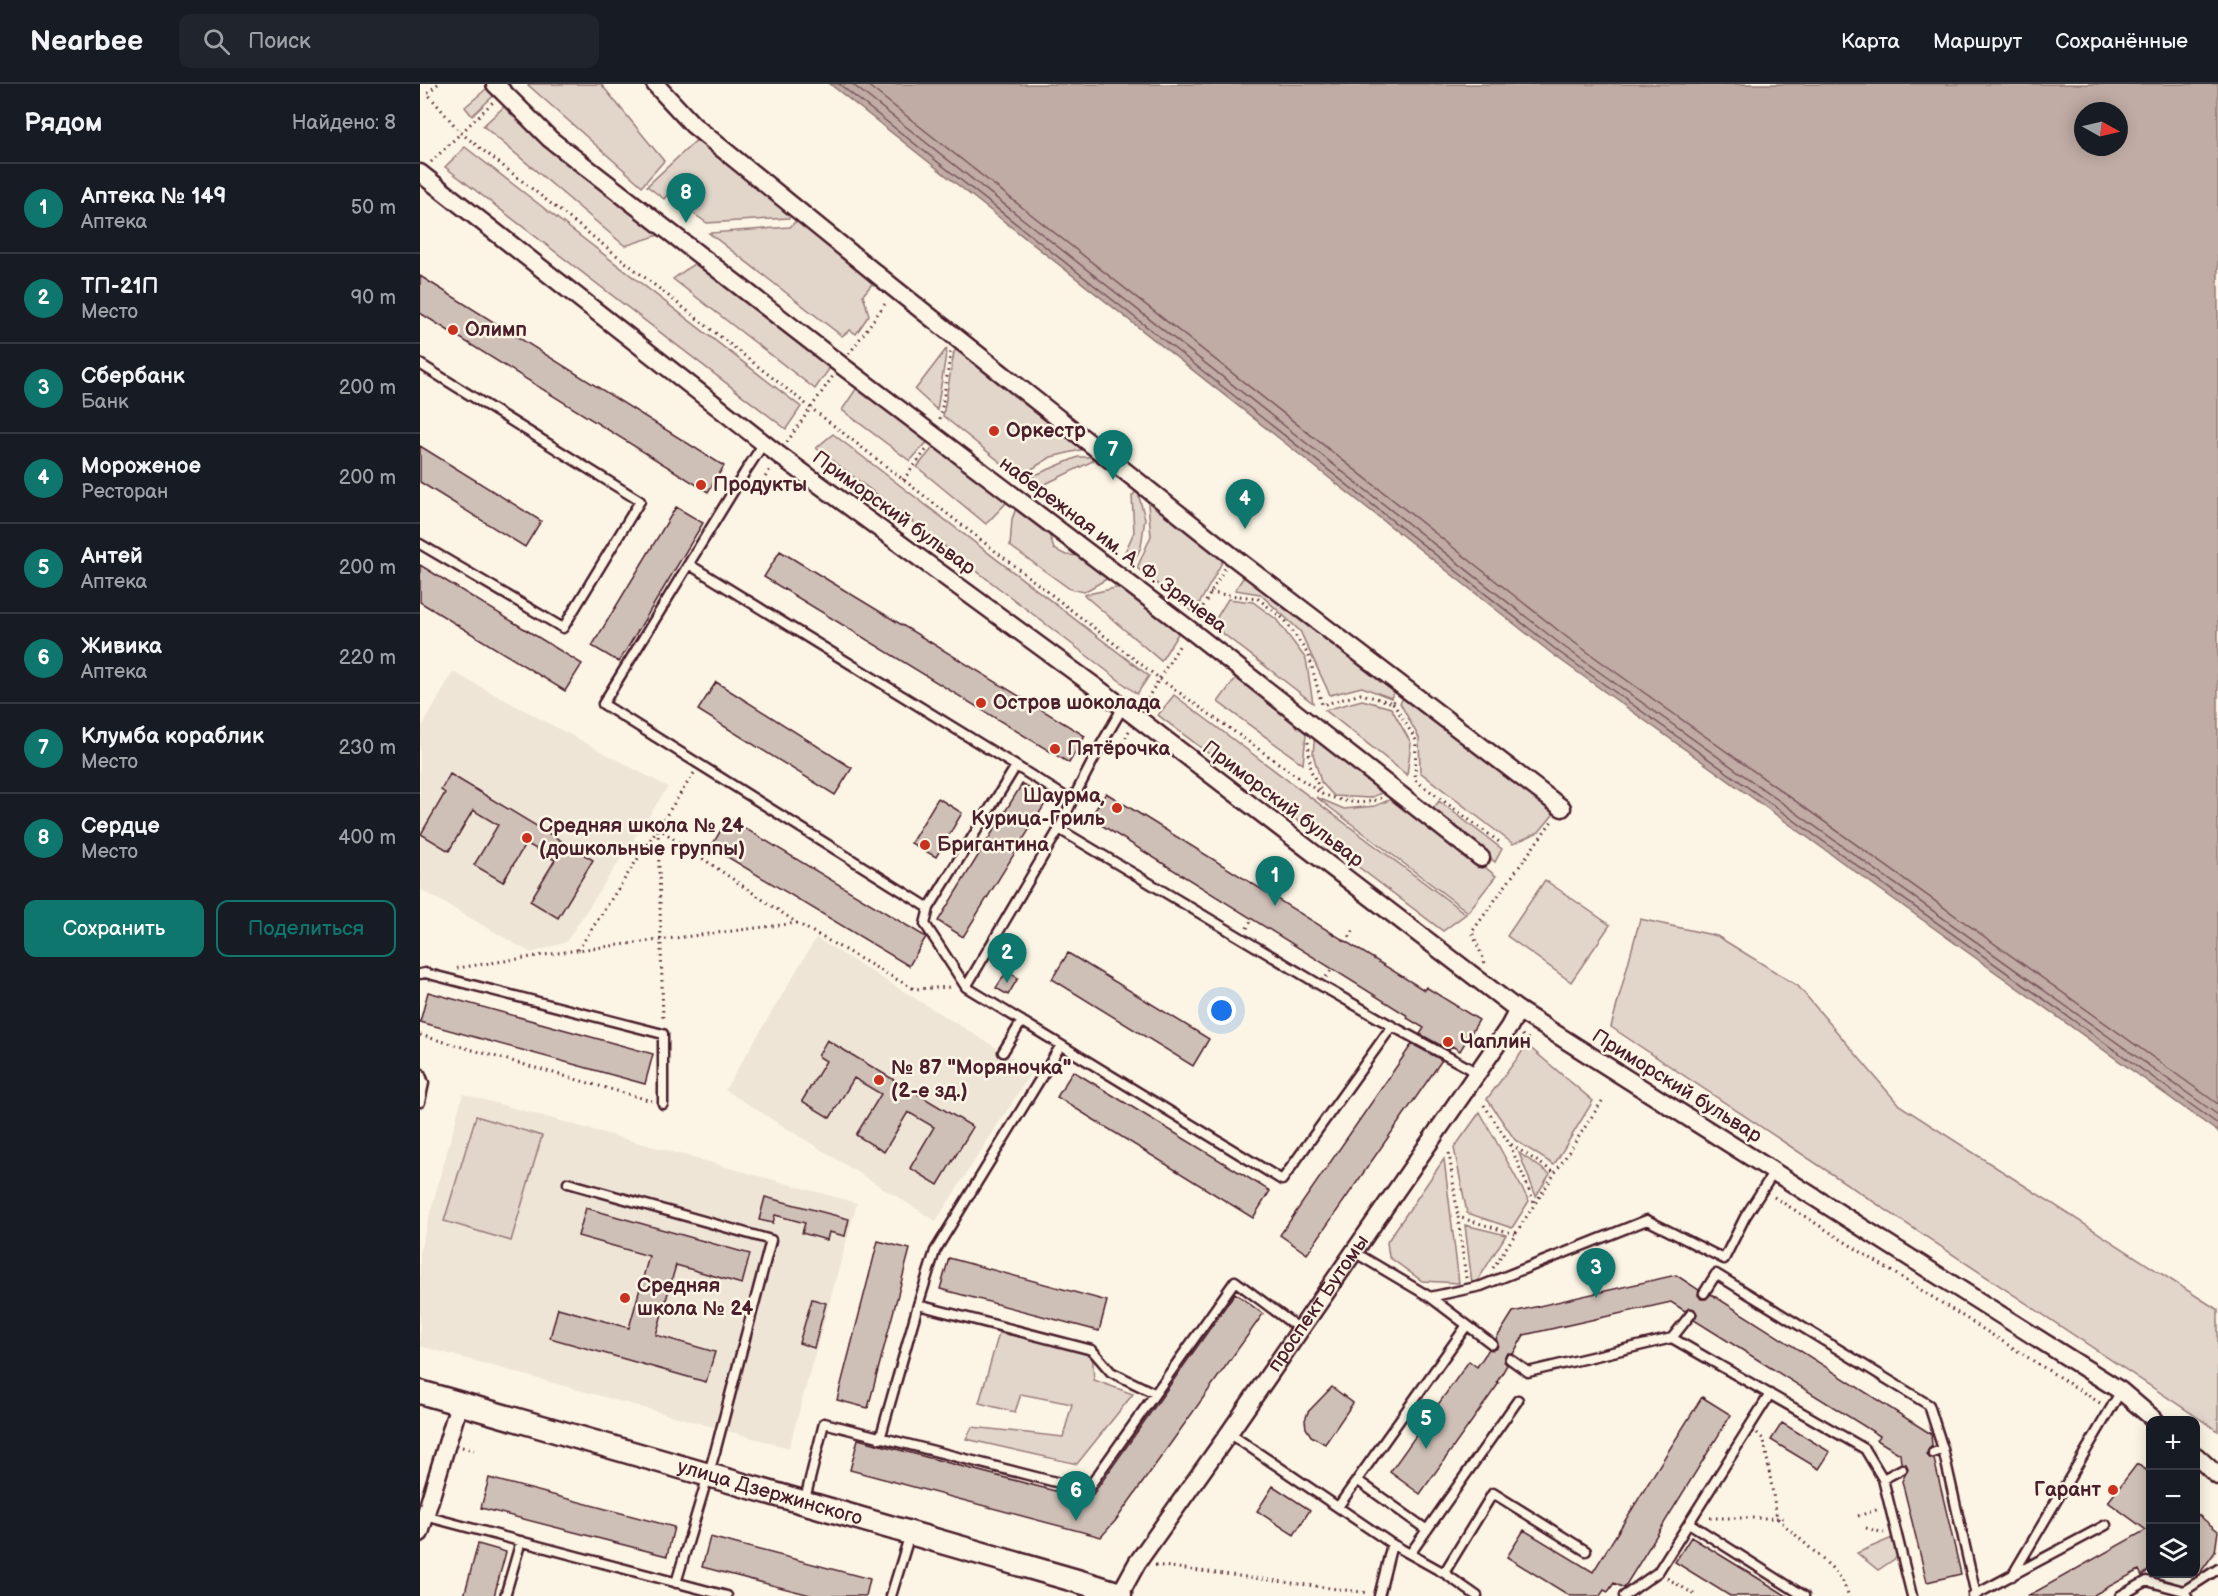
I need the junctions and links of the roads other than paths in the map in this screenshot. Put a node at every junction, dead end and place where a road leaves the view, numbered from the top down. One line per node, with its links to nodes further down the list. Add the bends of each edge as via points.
1 (655, 84): 11 (street, via 693,125 954,336 1232,556)
2 (499, 88): 13 (street, набережная им. А. Ф. Зрячева, via 550,139)
3 (420, 173): 5 (street, Приморский бульвар)
4 (420, 364): 6 (lane, via 640,501 563,628)
5 (765, 443): 7 (lane); 8 (street, Приморский бульвар)
6 (420, 544)
7 (690, 565): 9 (lane); 14 (lane, via 603,704)
8 (1123, 707): 10 (lane); 17 (street, Приморский бульвар)
9 (1016, 766): 10 (lane); 14 (lane)
10 (1072, 801): 12 (lane)
11 (1562, 808)
12 (1059, 829): 16 (lane); 19 (lane)
13 (1481, 858)
14 (929, 908): 16 (lane, via 925,924)
15 (423, 974): 25 (lane, via 663,1034)
16 (966, 987): 18 (lane)
17 (1518, 1010): 22 (street, проспект Бутомы); 26 (street, Приморский бульвар)
18 (1022, 1021): 20 (lane); 21 (lane)
19 (1392, 1026): 20 (lane, via 1282,1180); 22 (lane)
20 (1061, 1045): 33 (lane, via 936,1251)
21 (1003, 1052)
22 (1476, 1072): 28 (street, проспект Бутомы)
23 (420, 1073): 24 (lane, via 424,1083)
24 (420, 1102)
25 (663, 1104)
26 (1774, 1172): 29 (lane); 40 (street, Приморский бульвар)
27 (568, 1183): 53 (lane, via 771,1240)
28 (1354, 1252): 32 (lane); 36 (street, проспект Бутомы)
29 (1724, 1259): 30 (lane); 32 (lane, via 1647,1220 1481,1286)
30 (1716, 1274): 31 (lane); 49 (lane, via 1929,1405)
31 (1704, 1293)
32 (1430, 1297): 35 (lane)
33 (918, 1305): 42 (lane, via 1092,1350 1111,1372); 48 (lane)
34 (1691, 1314): 37 (lane)
35 (1467, 1325): 38 (lane); 56 (lane)
36 (1301, 1330): 42 (lane, via 1235,1281); 47 (street, проспект Бутомы)
37 (1672, 1338): 39 (lane, via 1528,1372); 43 (lane)
38 (1492, 1344)
39 (1510, 1359)
40 (2121, 1391): 46 (street, Приморский бульвар); 71 (lane)
41 (420, 1392): 45 (street, улица Дзержинского)
42 (1154, 1394): 48 (lane, via 1087,1490)
43 (1770, 1395): 55 (lane, via 1865,1449); 60 (lane)
44 (1518, 1400): 62 (lane)
45 (459, 1404): 53 (street, улица Дзержинского); 59 (street)
46 (2150, 1416)
47 (1229, 1433): 58 (lane); 74 (street, проспект Бутомы, via 1137,1563)
48 (880, 1439): 57 (lane, via 824,1423)
49 (1943, 1449): 50 (lane); 76 (lane)
50 (1933, 1454)
51 (2200, 1460): 54 (street)
52 (1902, 1469): 55 (lane)
53 (708, 1475): 57 (street, улица Дзержинского); 72 (lane)
54 (2218, 1476)
55 (1883, 1479): 83 (lane)
56 (1357, 1480): 58 (lane); 62 (lane)
57 (804, 1503): 64 (street, улица Дзержинского)
58 (1338, 1507): 66 (lane)
59 (425, 1516): 63 (street); 65 (lane)
60 (1689, 1523): 81 (lane, via 1658,1572); 82 (lane)
61 (2106, 1526): 71 (lane)
62 (1427, 1530): 68 (lane)
63 (420, 1533)
64 (910, 1533): 74 (street, улица Дзержинского); 79 (lane)
65 (521, 1541): 72 (lane); 77 (lane)
66 (1392, 1544): 68 (lane); 75 (lane)
67 (1586, 1551): 70 (lane, via 1493,1493)
68 (1410, 1554): 70 (lane)
69 (2218, 1569): 73 (lane)
70 (1444, 1573): 80 (lane)
71 (2012, 1576): 76 (lane)
72 (676, 1583): 78 (lane)
73 (2186, 1593): 84 (lane, via 2146,1581)
74 (1119, 1595)
75 (1380, 1595)
76 (1975, 1595)
77 (505, 1596)
78 (727, 1596)
79 (891, 1596)
80 (1477, 1596)
81 (1624, 1596)
82 (1804, 1596)
83 (1912, 1596)
84 (2120, 1596)

